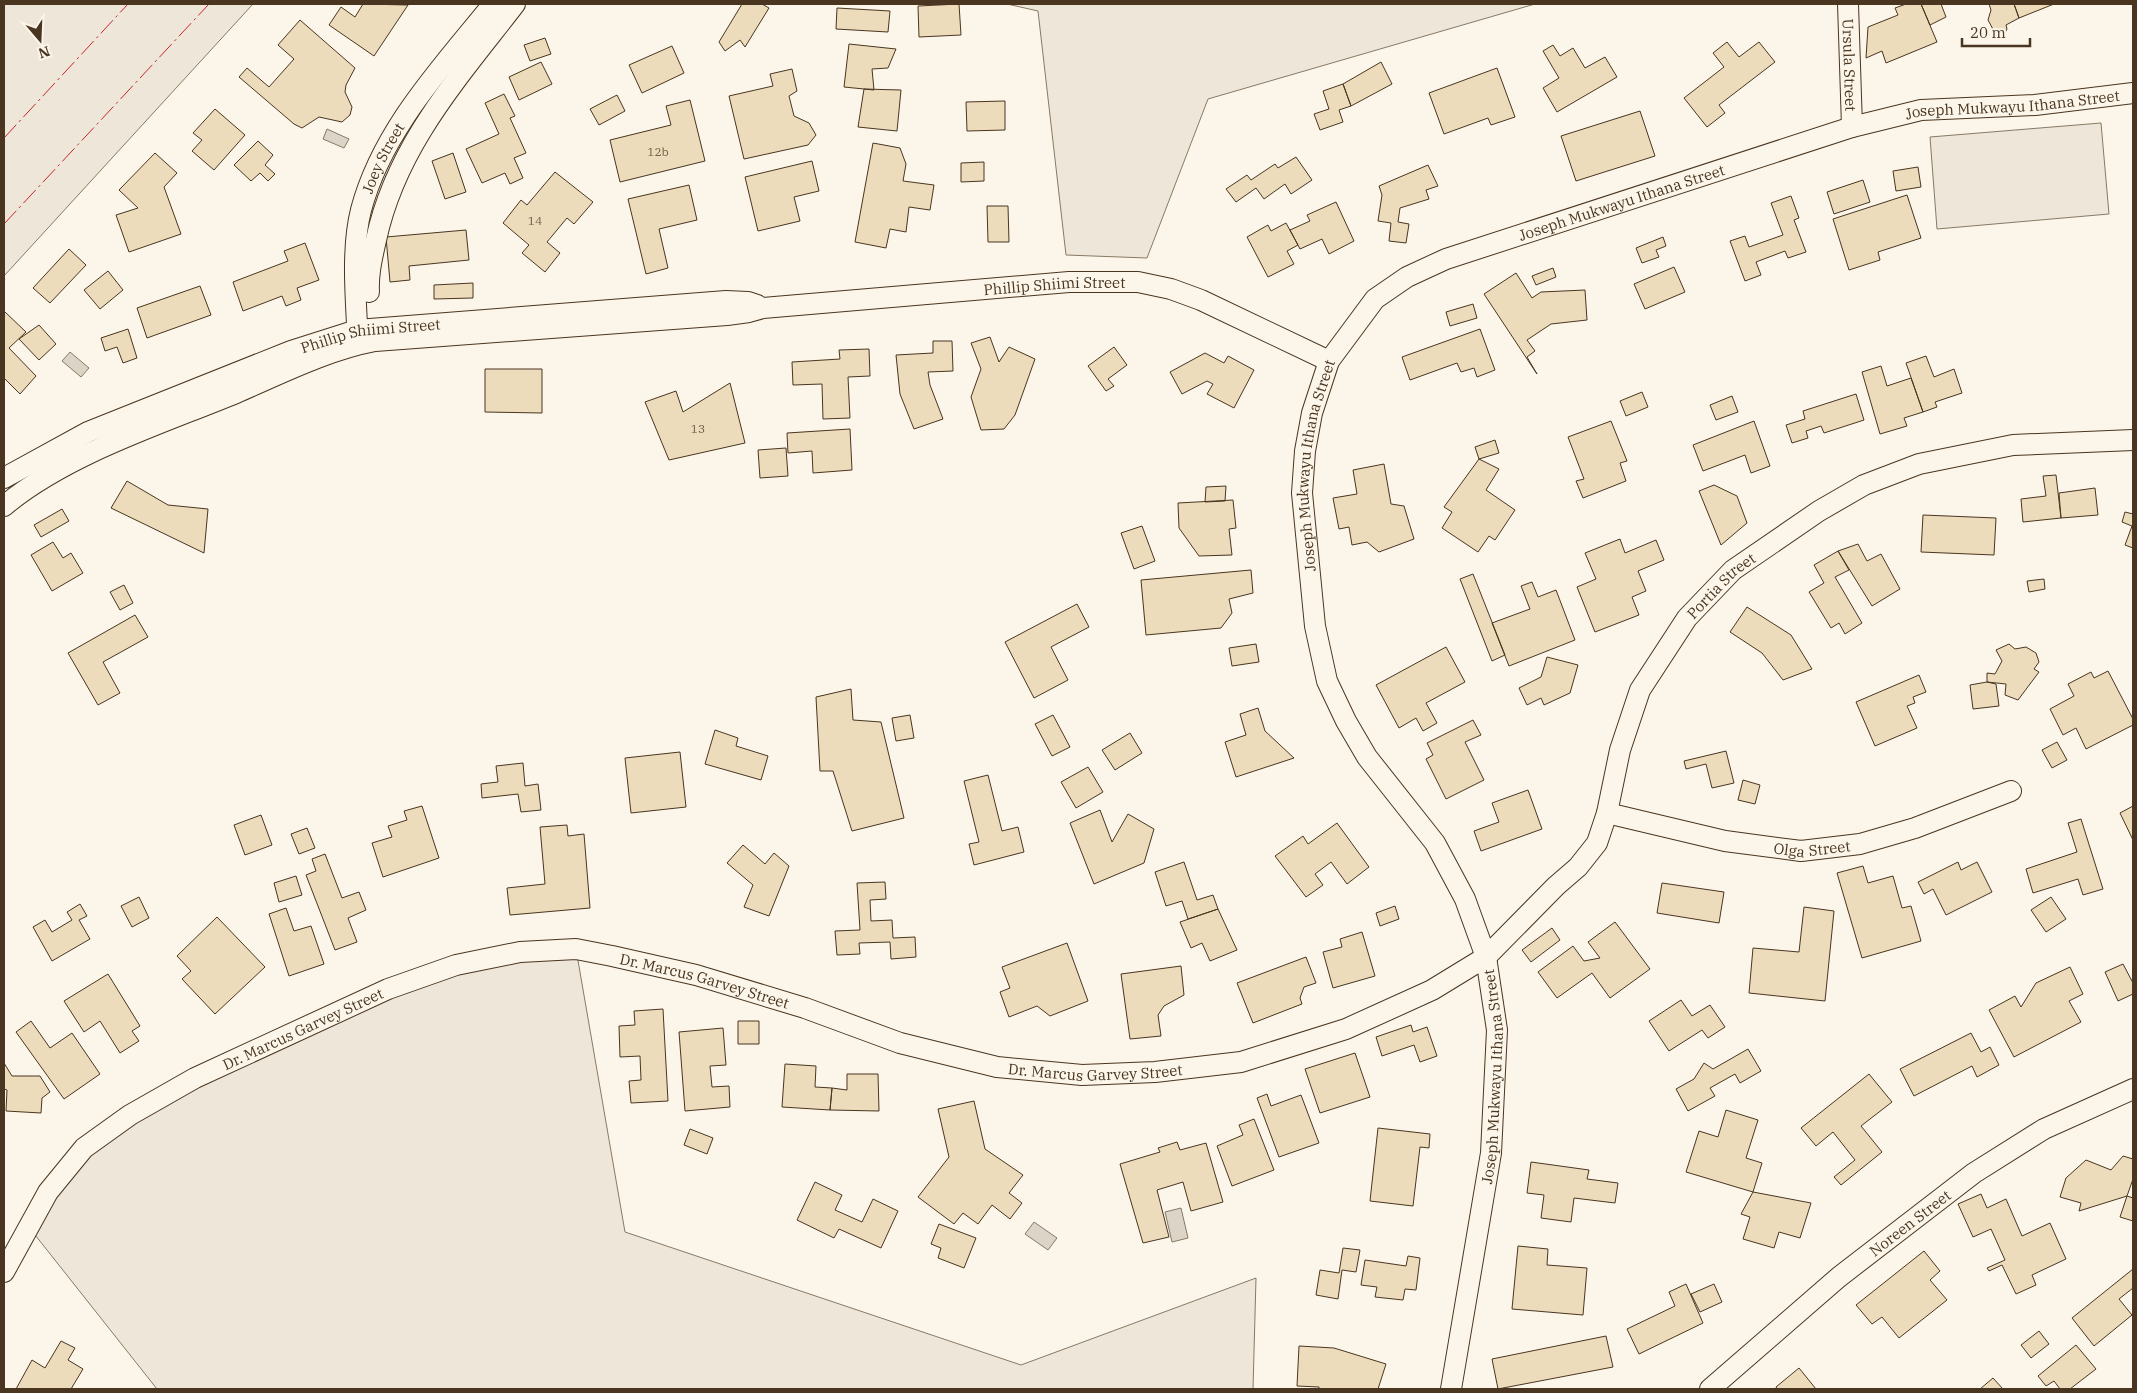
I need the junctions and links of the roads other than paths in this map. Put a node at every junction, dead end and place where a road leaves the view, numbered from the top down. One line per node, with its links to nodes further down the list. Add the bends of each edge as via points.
1 (492, 4): 6 (street, Joey Street, via 432,79 375,166 360,212 356,253)
2 (515, 4): 6 (street, Joey Street, via 445,94 412,142 396,173 380,218 368,274)
3 (1848, 4): 5 (street, Ursula Street)
4 (2133, 92): 5 (street, Joseph Mukwayu Ithana Street, via 2035,105 1921,110)
5 (1852, 126): 7 (street, Joseph Mukwayu Ithana Street, via 1446,259 1407,277 1375,299)
6 (365, 336): 7 (street, Phillip Shiimi Street, via 726,300 748,302 763,308 1069,282 1138,282 1202,300); 9 (street, Phillip Shiimi Street, via 291,351 88,432); 10 (street, Phillip Shiimi Street, via 118,441 55,472)
7 (1329, 361): 13 (street, Joseph Mukwayu Ithana Street, via 1312,413 1302,493 1315,626 1328,681 1367,757 1435,843 1465,899)
8 (2133, 440): 12 (street, Portia Street, via 2013,446 1919,464 1864,486 1820,511 1733,570 1686,618 1640,690 1620,750)
9 (4, 478)
10 (4, 506)
11 (2011, 791): 12 (street, Olga Street, via 1915,828 1860,844 1801,852 1724,841)
12 (1607, 813): 13 (street, Portia Street, via 1597,844 1578,868)
13 (1486, 957): 15 (street, Dr. Marcus Garvey Street, via 1432,990 1346,1029 1241,1062 1082,1076 997,1067 900,1043 805,1008 696,975 576,949 520,952 456,965 388,989 298,1029 195,1078 130,1115 84,1148 48,1192); 16 (street, Joseph Mukwayu Ithana Street, via 1498,1030 1491,1153)
14 (2133, 1089): 17 (street, Noreen Street, via 2044,1129 1974,1173 1839,1277)
15 (4, 1272)
16 (1451, 1389)
17 (1710, 1389)

